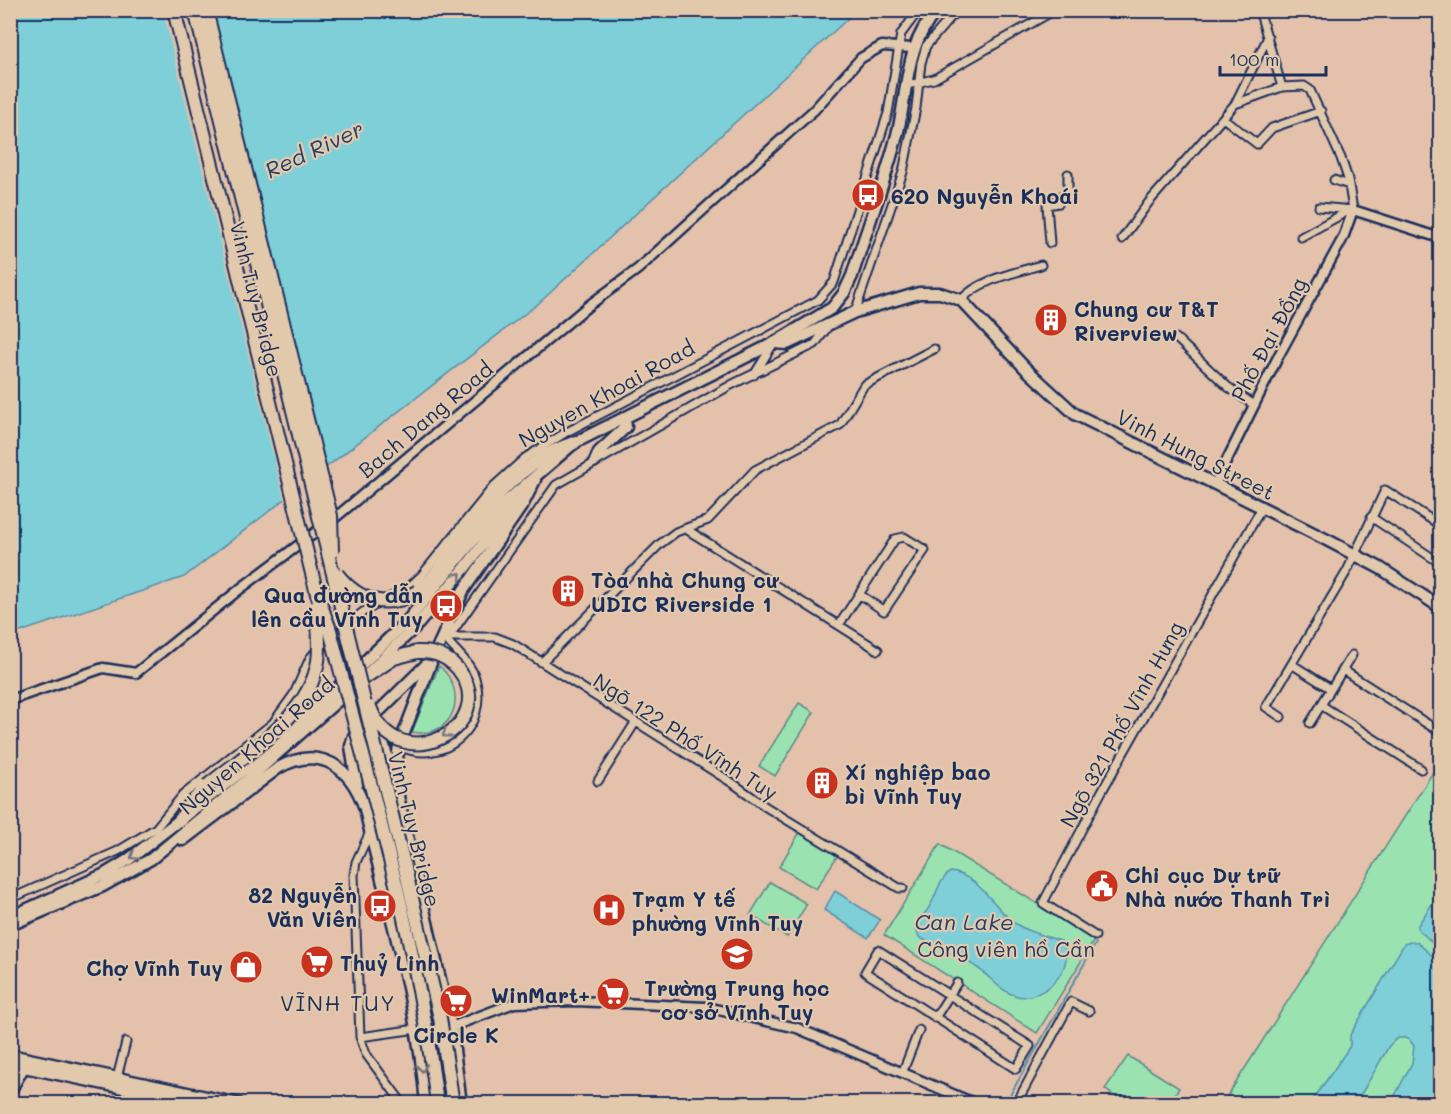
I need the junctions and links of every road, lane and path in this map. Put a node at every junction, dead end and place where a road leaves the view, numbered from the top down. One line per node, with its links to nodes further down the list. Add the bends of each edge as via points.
1 (165, 10): 49 (highway, Vinh Tuy Bridge, bridge, via 304,570)
2 (174, 10): 49 (highway, Vinh Tuy Bridge, bridge)
3 (195, 10): 48 (highway, Vinh Tuy Bridge, bridge)
4 (206, 10): 48 (highway, Vinh Tuy Bridge, bridge, via 331,516)
5 (919, 10): 11 (street, Nguyen Khoai Road, via 901,34)
6 (937, 10): 12 (main road)
7 (957, 10): 13 (street, via 926,46)
8 (1055, 10): 13 (street)
9 (1260, 10): 10 (street)
10 (1268, 37): 15 (street); 16 (street)
11 (898, 46): 12 (street); 62 (street, via 882,46 861,58 814,110 638,269 588,306 336,517 136,673 103,668); 78 (street, Nguyen Khoai Road, via 888,113 834,282 823,295 525,458 494,486 422,575 409,587 363,612 309,658 294,694 273,723 183,795 156,828 118,851)
12 (912, 48): 14 (main road, Nguyen Khoai Road)
13 (919, 84): 14 (street); 30 (street, via 903,172)
14 (907, 85): 33 (main road, Nguyen Khoai Road, via 898,132 844,293 832,308)
15 (1282, 87): 16 (street); 17 (street, Phố Đại Đồng, via 1308,87)
16 (1235, 104): 18 (street)
17 (1321, 111): 18 (street, via 1272,128 1257,144); 21 (street, Phố Đại Đồng)
18 (1223, 118): 26 (street)
19 (1068, 174): 27 (street, via 1068,194 1058,197 1059,203 1047,205)
20 (1334, 180): 21 (street)
21 (1349, 185): 23 (street, Phố Đại Đồng)
22 (1318, 207): 23 (street)
23 (1351, 210): 24 (street); 25 (street); 36 (street, Phố Đại Đồng, via 1342,238)
24 (1301, 237)
25 (1440, 238)
26 (1122, 239)
27 (1050, 243)
28 (1041, 265): 29 (street, via 969,291)
29 (961, 300): 30 (main road, via 939,293 919,293); 41 (main road, Vinh Hung Street, via 1075,414)
30 (855, 312): 31 (main road)
31 (830, 324): 33 (main road, via 787,344); 35 (street, via 815,344)
32 (1176, 338): 36 (street, via 1228,387)
33 (774, 343): 35 (street); 37 (main road, Nguyen Khoai Road)
34 (934, 348): 45 (street, via 864,385 840,425 754,470 708,520)
35 (754, 375): 39 (street)
36 (1254, 405): 41 (street, Phố Đại Đồng)
37 (625, 420): 38 (main road, Nguyen Khoai Road); 39 (main road, via 626,427)
38 (574, 443): 40 (main road, Nguyen Khoai Road); 48 (highway, bridge, via 537,460 502,490 431,579 400,601 380,603 362,596)
39 (595, 460): 53 (street, via 556,485 453,631)
40 (534, 479): 53 (main road, via 524,504 463,591); 60 (main road, Nguyen Khoai Road, one-way to 40, via 442,596); 74 (main road, Nguyen Khoai Road, via 502,505 409,619 364,663 279,742)
41 (1215, 484): 42 (main road, Vinh Hung Street)
42 (1261, 508): 46 (main road, Vinh Hung Street); 83 (street, Ngõ 321 Phố Vĩnh Hưng, via 1043,903)
43 (1371, 517): 44 (street, via 1385,490); 46 (street); 47 (street)
44 (1440, 525)
45 (686, 529): 52 (street); 57 (street, via 660,544)
46 (1355, 555): 51 (main road, Vinh Hung Street); 58 (street)
47 (1440, 563)
48 (331, 565): 60 (highway, Vinh Tuy Bridge, bridge)
49 (317, 594): 74 (highway, bridge, via 318,661 308,693 280,726 207,786); 106 (highway, Vinh Tuy Bridge, bridge, via 330,630 398,896 419,989)
50 (859, 594): 50 (street, via 884,611 925,550 904,537 895,539); 52 (street)
51 (1439, 604)
52 (839, 625): 54 (street)
53 (444, 637): 56 (main road); 57 (street, Ngõ 122 Phố Vĩnh Tuy, via 495,637); 69 (street, via 475,678 477,702 472,722 461,738 440,751 416,753)
54 (878, 650)
55 (1352, 655): 59 (street)
56 (432, 660): 65 (main road); 69 (main road)
57 (542, 662): 66 (street, Ngõ 122 Phố Vĩnh Tuy)
58 (1293, 665): 61 (street); 64 (street, via 1266,707)
59 (1343, 670): 61 (street); 68 (street)
60 (362, 682): 60 (highway, one-way to 60, bridge, via 394,658 417,651 431,652 450,662 463,676 467,707 454,729 441,739 414,744 387,732 372,712); 76 (main road, Nguyen Khoai Road); 107 (highway, Vinh Tuy Bridge, bridge, via 440,1018)
61 (1331, 689): 63 (street)
62 (10, 700)
63 (1321, 705): 67 (street); 70 (street)
64 (1281, 717)
65 (367, 723): 71 (main road, via 380,732); 73 (main road, via 352,740)
66 (635, 723): 72 (street); 77 (street, Ngõ 122 Phố Vĩnh Tuy)
67 (1310, 723)
68 (1440, 732)
69 (399, 746): 71 (main road)
70 (1421, 769)
71 (394, 779): 79 (main road)
72 (598, 781)
73 (357, 786): 75 (main road); 76 (main road, via 331,764 300,759 278,768 186,839)
74 (180, 820): 80 (main road, Nguyen Khoai Road, one-way to 80, via 105,874)
75 (370, 831): 81 (main road); 93 (street, via 354,875)
76 (177, 840): 82 (main road, Nguyen Khoai Road, via 104,886)
77 (903, 888)
78 (10, 899)
79 (426, 909): 81 (main road, via 410,921); 84 (main road)
80 (10, 917)
81 (393, 921): 85 (main road)
82 (10, 926)
83 (1095, 936)
84 (433, 939): 85 (main road, via 423,935 412,937 403,940); 90 (main road)
85 (399, 949): 91 (main road)
86 (957, 983): 87 (street)
87 (950, 995): 89 (street); 89 (street, via 878,950 865,972); 98 (street, via 1030,1046)
88 (1089, 1011): 98 (street, via 1071,1002)
89 (935, 1018): 98 (street, via 1016,1070)
90 (451, 1028): 99 (street, via 514,1003 576,1001 706,1007 797,1028); 108 (main road)
91 (417, 1029): 93 (street); 105 (main road, one-way to 105)
92 (919, 1030): 99 (street)
93 (360, 1037): 104 (street, via 366,1054)
94 (126, 1042): 100 (street)
95 (10, 1055): 96 (main road)
96 (27, 1062): 97 (main road); 100 (main road); 101 (main road)
97 (10, 1064)
98 (1025, 1070): 110 (street)
99 (903, 1071): 109 (street)
100 (121, 1081): 102 (main road); 103 (main road)
101 (10, 1091)
102 (199, 1104)
103 (239, 1104)
104 (403, 1104)
105 (426, 1104)
106 (436, 1104)
107 (453, 1104)
108 (461, 1104)
109 (976, 1104)
110 (1016, 1104)

